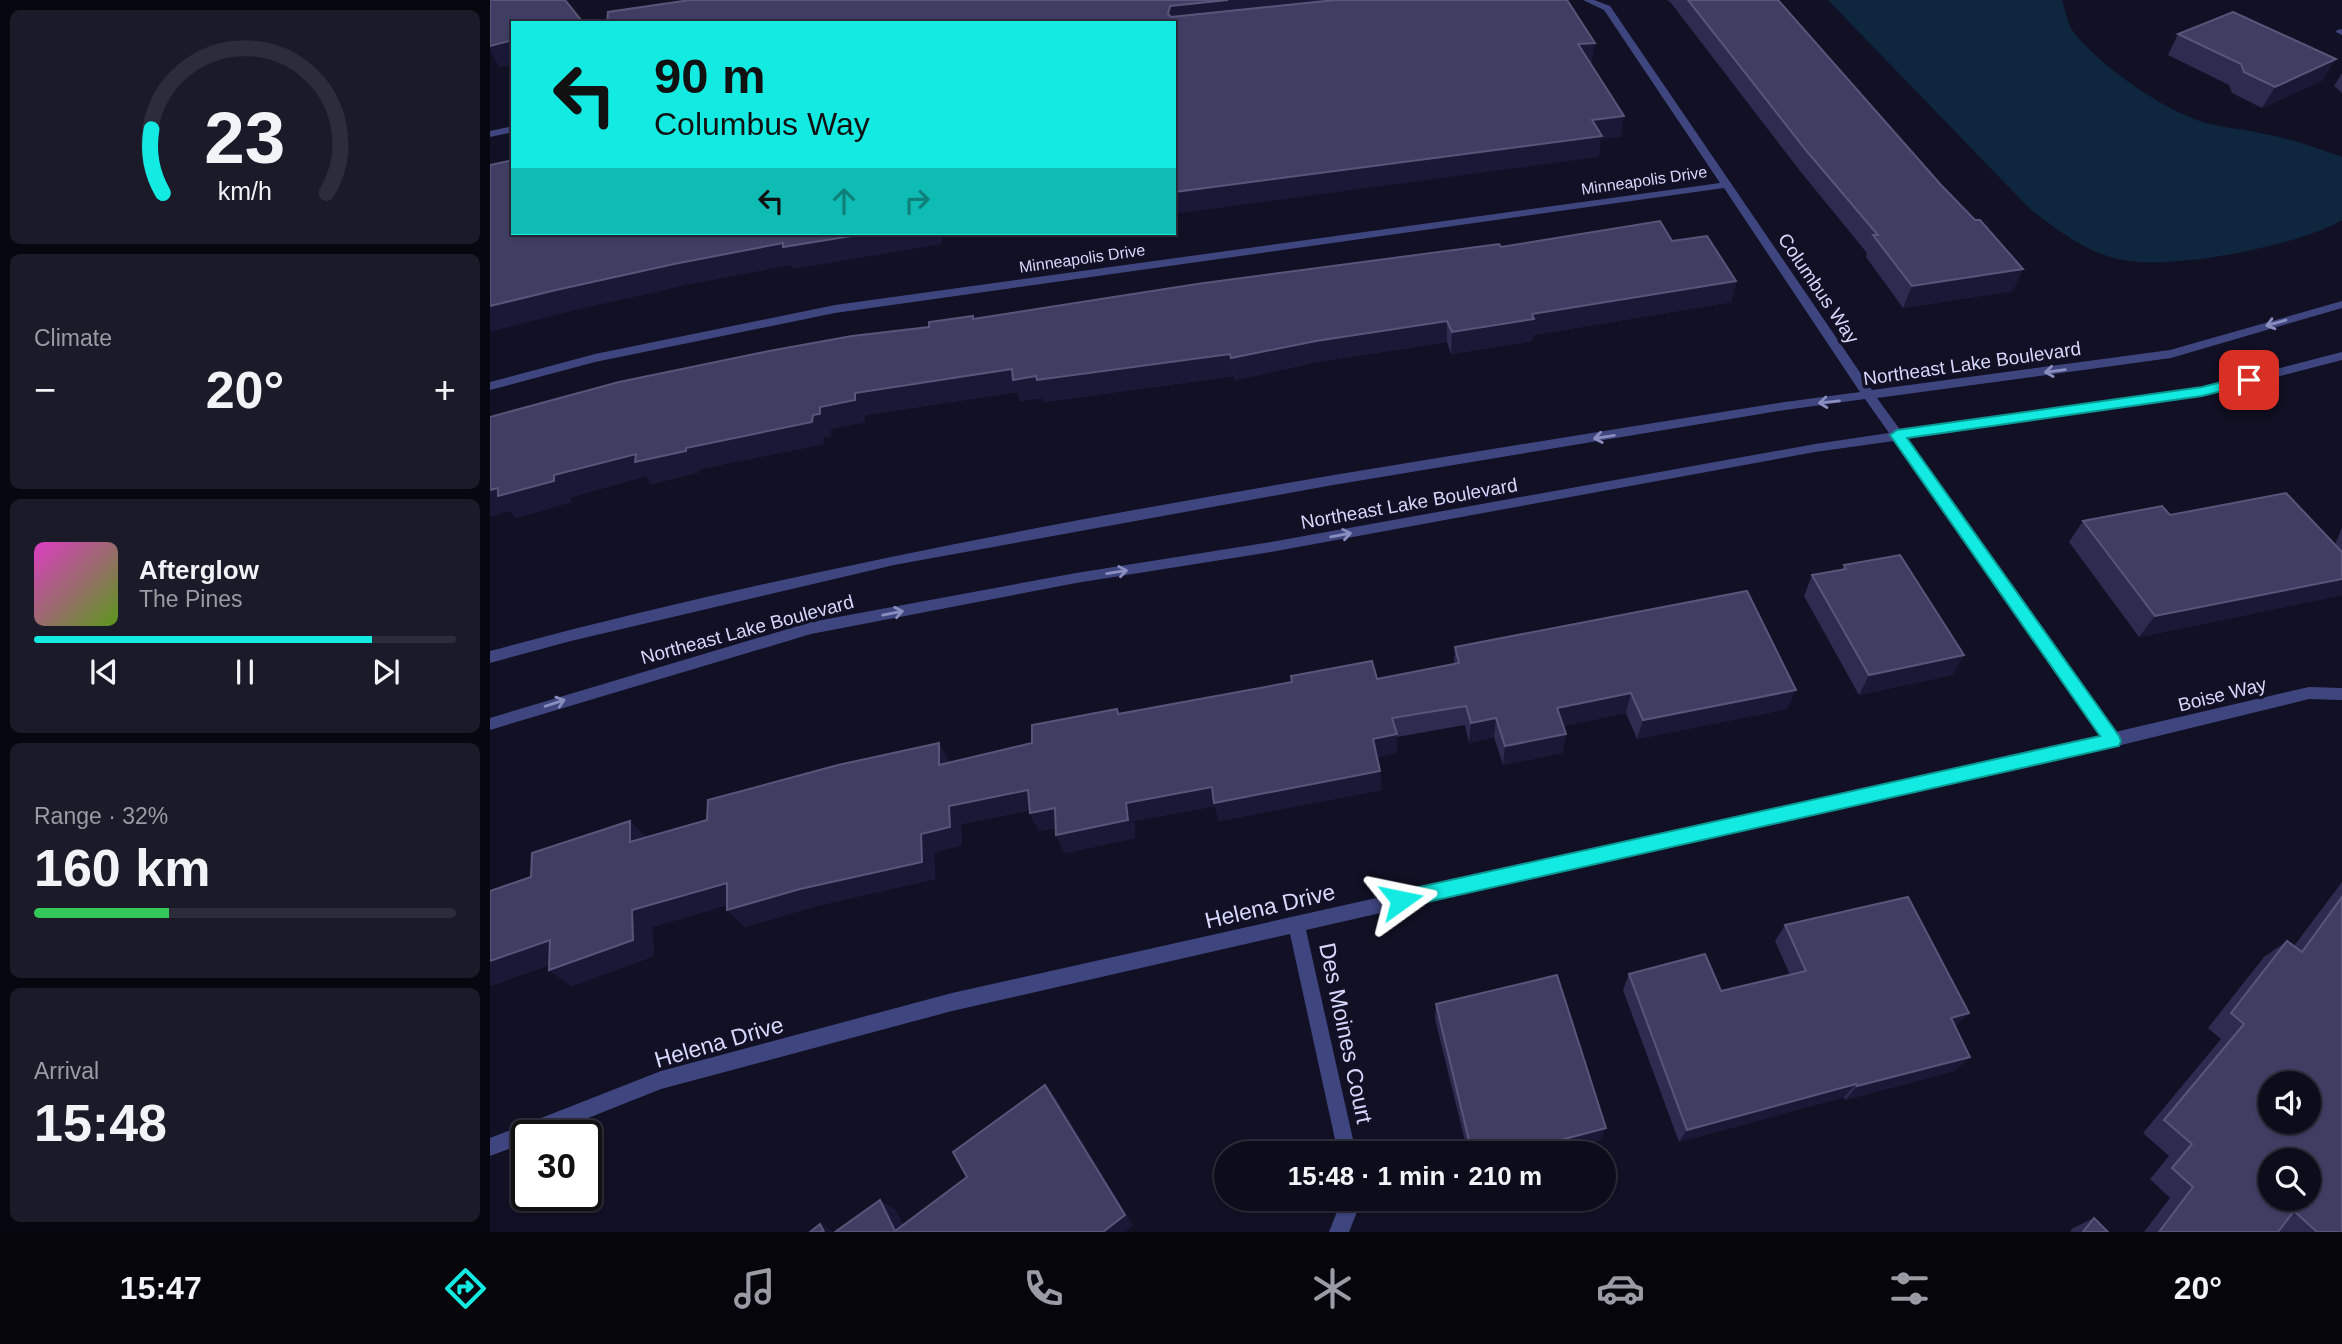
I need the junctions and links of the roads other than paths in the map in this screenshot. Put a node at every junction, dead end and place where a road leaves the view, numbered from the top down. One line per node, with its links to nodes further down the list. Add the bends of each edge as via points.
1 (1587, 0): 4 (street, Columbus Way, via 1607,8)
2 (511, 130): 3 (street)
3 (490, 134)
4 (1726, 185): 7 (street, Minneapolis Drive, via 835,309 595,358); 8 (street, Columbus Way)
5 (2342, 304): 8 (street, Northeast Lake Boulevard, one-way to 8, via 2171,354)
6 (2342, 356): 9 (street, Northeast Lake Boulevard, via 2202,391)
7 (490, 386)
8 (1870, 397): 9 (street, Columbus Way); 10 (street, Northeast Lake Boulevard, one-way to 10, via 1785,406 1347,478 894,560)
9 (1897, 435): 12 (street, Northeast Lake Boulevard, one-way to 9, via 811,628); 13 (street, Columbus Way)
10 (490, 657)
11 (2342, 694): 13 (street, Boise Way, via 2309,693)
12 (490, 724)
13 (2113, 741): 14 (street, Helena Drive)
14 (1296, 923): 15 (street, Des Moines Court); 16 (street, Helena Drive, via 952,1002 661,1080)
15 (1344, 1141)
16 (490, 1147)
17 (1347, 1211): 18 (street)
18 (1339, 1232)

